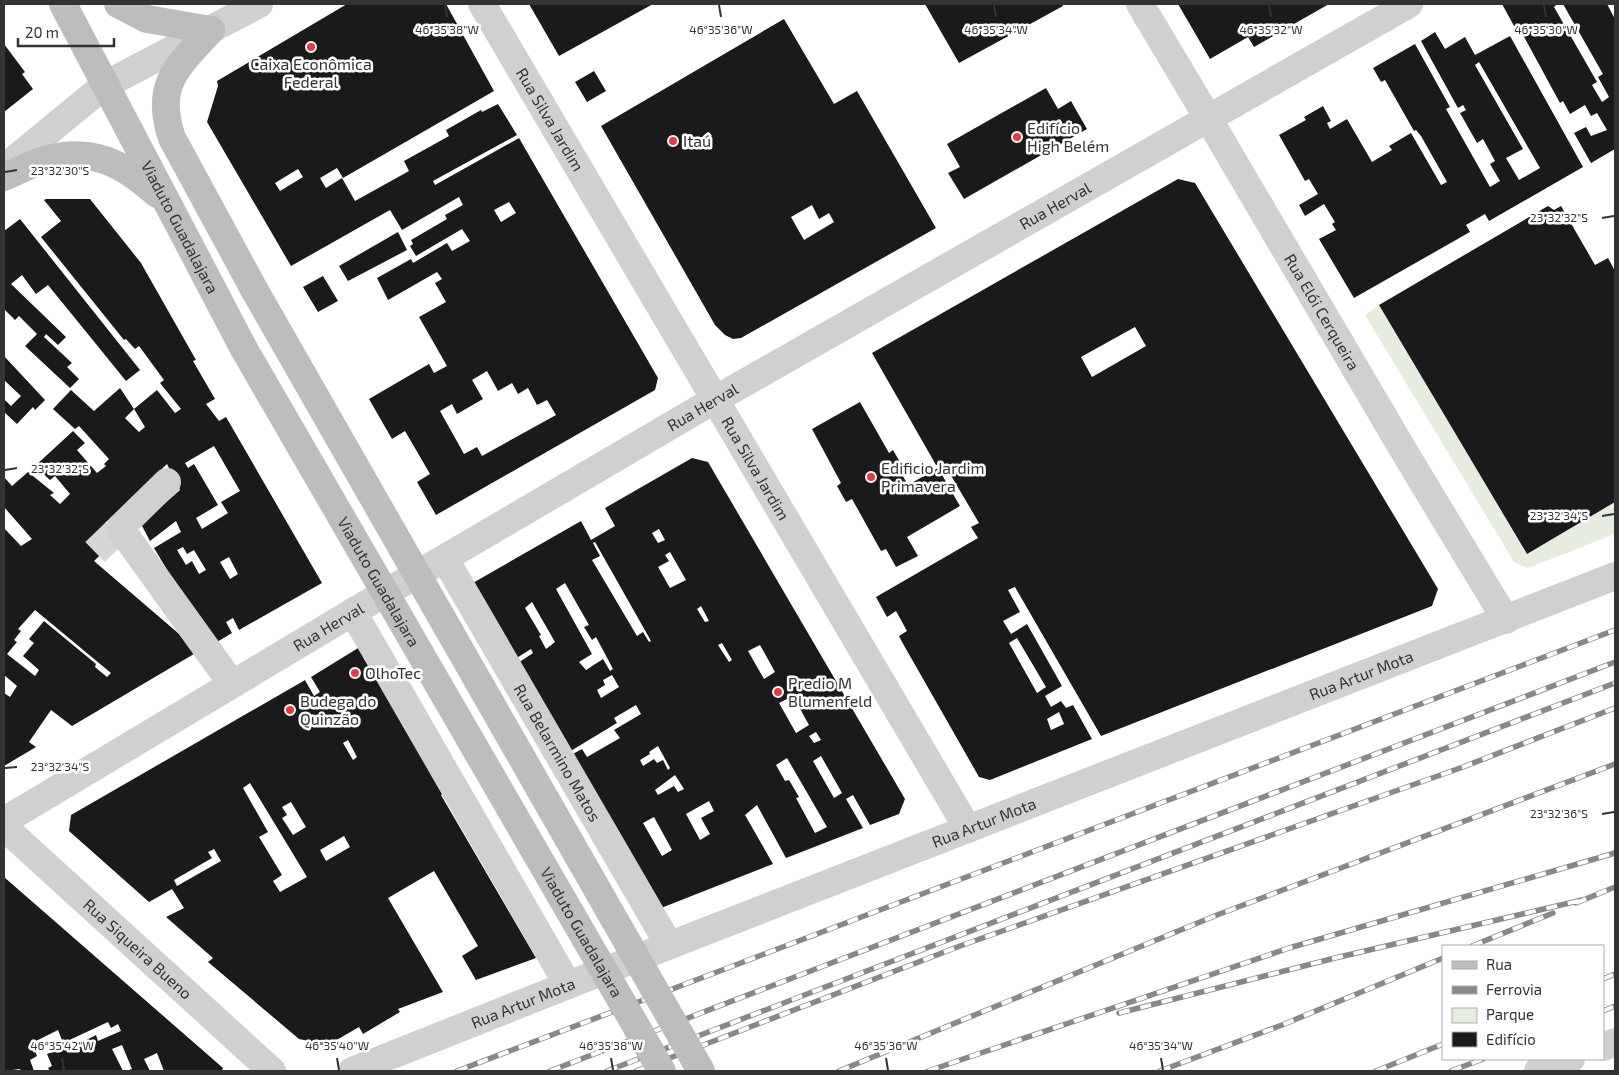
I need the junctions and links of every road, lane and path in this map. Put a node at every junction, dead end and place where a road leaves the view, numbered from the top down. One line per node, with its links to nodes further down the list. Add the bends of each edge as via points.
1 (63, 4): 8 (main road, Viaduto Guadalajara)
2 (118, 4): 7 (main road, via 147,19)
3 (260, 4): 7 (street)
4 (482, 4): 13 (street, Rua Silva Jardim)
5 (1140, 4): 9 (street, Rua Elói Cerqueira)
6 (1409, 4): 9 (street, Rua Herval)
7 (211, 30): 8 (street); 29 (main road, bridge, via 170,79 165,110 172,138 255,291)
8 (105, 85): 10 (street); 12 (main road, Viaduto Guadalajara)
9 (1208, 118): 13 (street, Rua Herval); 18 (street, Rua Elói Cerqueira)
10 (4, 168)
11 (4, 177): 12 (main road, via 47,159 79,156 106,159 134,173)
12 (166, 201): 28 (main road, Viaduto Guadalajara, bridge, via 249,358)
13 (716, 398): 15 (street, Rua Herval); 22 (street, Rua Silva Jardim)
14 (167, 482): 19 (street, via 120,528)
15 (445, 559): 17 (street, Rua Herval); 23 (street, Rua Belarmino Matos)
16 (1615, 576): 18 (street, Rua Artur Mota)
17 (353, 612): 19 (street, Rua Herval); 24 (street)
18 (1506, 620): 22 (street, Rua Artur Mota)
19 (232, 684): 20 (street, Rua Herval)
20 (4, 821)
21 (4, 827): 26 (street, Rua Siqueira Bueno)
22 (968, 829): 23 (street, Rua Artur Mota)
23 (669, 945): 24 (street, Rua Artur Mota)
24 (568, 985): 27 (street, Rua Artur Mota)
25 (1568, 1060): 30 (street)
26 (272, 1071)
27 (352, 1071)
28 (662, 1071)
29 (701, 1071)
30 (1538, 1071)

